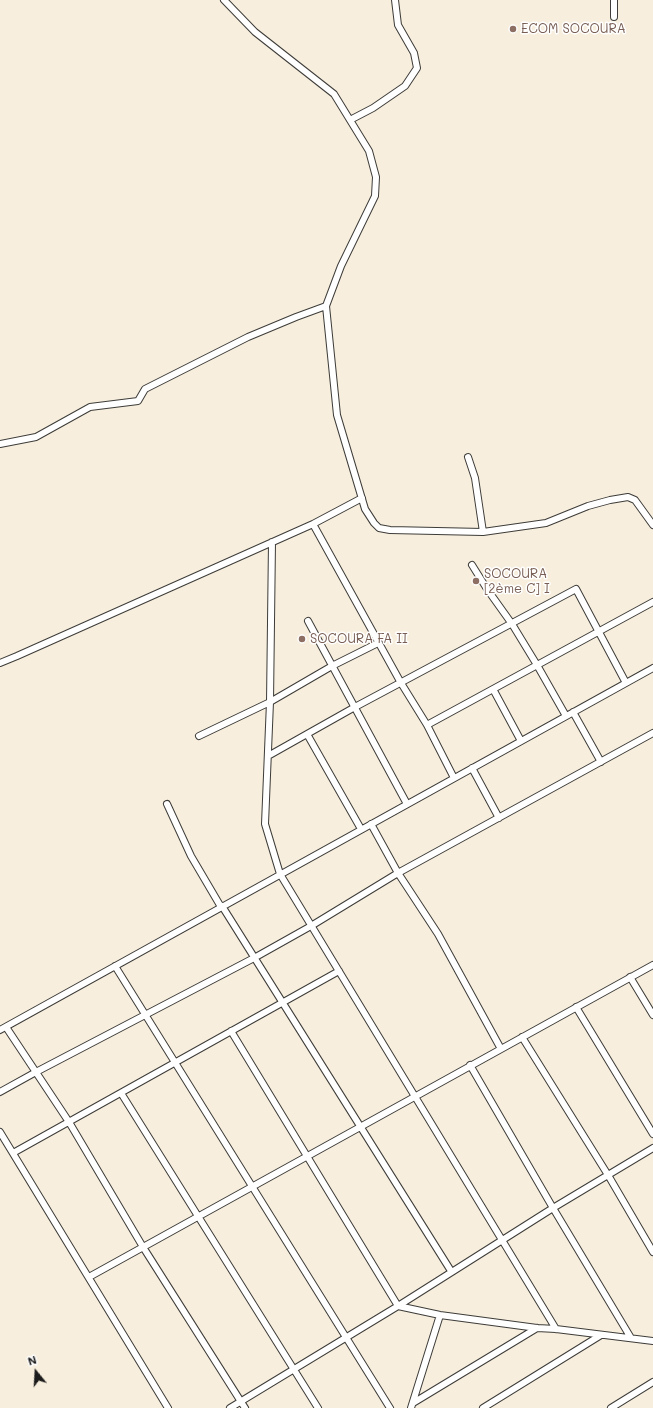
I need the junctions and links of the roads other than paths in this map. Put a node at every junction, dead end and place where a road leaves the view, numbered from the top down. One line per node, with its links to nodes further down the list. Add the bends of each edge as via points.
1 (224, 0): 5 (street, via 255,32 334,94)
2 (395, 0): 5 (street, via 398,25 414,53 417,68 405,86)
3 (614, 0): 4 (street)
4 (614, 17)
5 (350, 120): 6 (street, via 369,151 376,177 374,196 341,266)
6 (326, 306): 7 (street, via 248,337 145,389 138,401 90,407 36,437); 9 (street, via 336,408)
7 (0, 444)
8 (468, 457): 12 (street, via 475,478)
9 (362, 498): 10 (street); 12 (street, via 368,515 379,528)
10 (313, 524): 13 (street); 19 (street)
11 (653, 525): 12 (street, via 635,500 628,497 588,506 546,523)
12 (483, 532)
13 (272, 542): 20 (street); 27 (street)
14 (472, 565): 17 (street)
15 (653, 602): 18 (street)
16 (308, 621): 22 (street)
17 (512, 624): 18 (street, via 576,589); 21 (street); 24 (street)
18 (599, 632): 21 (street); 25 (street)
19 (378, 643): 22 (street); 24 (street)
20 (0, 663)
21 (537, 665): 26 (street); 30 (street)
22 (332, 666): 27 (street); 28 (street)
23 (653, 668): 25 (street)
24 (401, 683): 28 (street); 31 (street)
25 (626, 683): 29 (street)
26 (493, 689): 31 (street); 35 (street)
27 (270, 702): 34 (street); 36 (street)
28 (355, 707): 33 (street); 41 (street)
29 (573, 712): 30 (street); 37 (street)
30 (566, 716): 35 (street)
31 (427, 725): 39 (street)
32 (653, 733): 37 (street)
33 (307, 734): 36 (street); 44 (street)
34 (199, 736)
35 (521, 741): 38 (street)
36 (268, 756): 46 (street, via 265,824)
37 (601, 762): 42 (street)
38 (472, 768): 39 (street); 42 (street)
39 (454, 778): 41 (street)
40 (167, 804): 47 (street, via 191,856)
41 (407, 804): 43 (street)
42 (499, 818): 45 (street)
43 (371, 824): 44 (street); 45 (street)
44 (361, 829): 46 (street)
45 (398, 873): 48 (street); 61 (street, via 438,934)
46 (280, 874): 47 (street); 48 (street)
47 (222, 907): 49 (street); 51 (street)
48 (311, 926): 49 (street); 52 (street)
49 (254, 958): 54 (street); 56 (street)
50 (653, 965): 53 (street)
51 (115, 966): 56 (street); 58 (street)
52 (339, 971): 54 (street); 67 (street)
53 (630, 977): 55 (street); 57 (street)
54 (282, 1002): 59 (street); 69 (street)
55 (576, 1007): 60 (street); 71 (street)
56 (146, 1015): 62 (street); 64 (street)
57 (653, 1015)
58 (3, 1028): 64 (street)
59 (232, 1031): 62 (street); 74 (street)
60 (522, 1037): 61 (street); 75 (street)
61 (501, 1049): 63 (street)
62 (175, 1062): 66 (street); 76 (street)
63 (470, 1065): 67 (street); 77 (street)
64 (36, 1072): 65 (street); 68 (street)
65 (0, 1092)
66 (121, 1092): 68 (street); 78 (street)
67 (415, 1096): 69 (street); 79 (street)
68 (69, 1122): 73 (street); 80 (street)
69 (360, 1127): 74 (street); 82 (street)
70 (0, 1132): 73 (street)
71 (653, 1134)
72 (653, 1148): 75 (street)
73 (13, 1153): 83 (street)
74 (307, 1156): 76 (street); 84 (street)
75 (608, 1175): 77 (street); 81 (street)
76 (252, 1186): 78 (street); 89 (street)
77 (553, 1208): 79 (street); 90 (street)
78 (198, 1216): 80 (street); 92 (street)
79 (502, 1240): 82 (street); 87 (street)
80 (143, 1247): 83 (street); 94 (street)
81 (653, 1252)
82 (451, 1272): 84 (street)
83 (89, 1277): 96 (street)
84 (398, 1306): 85 (street); 89 (street)
85 (440, 1315): 86 (street); 95 (street)
86 (537, 1328): 87 (street); 95 (street)
87 (556, 1329): 88 (street)
88 (601, 1335): 90 (street); 101 (street)
89 (346, 1336): 92 (street); 100 (street)
90 (631, 1338): 91 (street)
91 (653, 1341)
92 (294, 1369): 94 (street); 99 (street)
93 (653, 1382): 102 (street)
94 (241, 1401): 97 (street); 98 (street)
95 (412, 1405)
96 (168, 1408)
97 (230, 1408)
98 (245, 1408)
99 (318, 1408)
100 (390, 1408)
101 (483, 1408)
102 (611, 1408)

